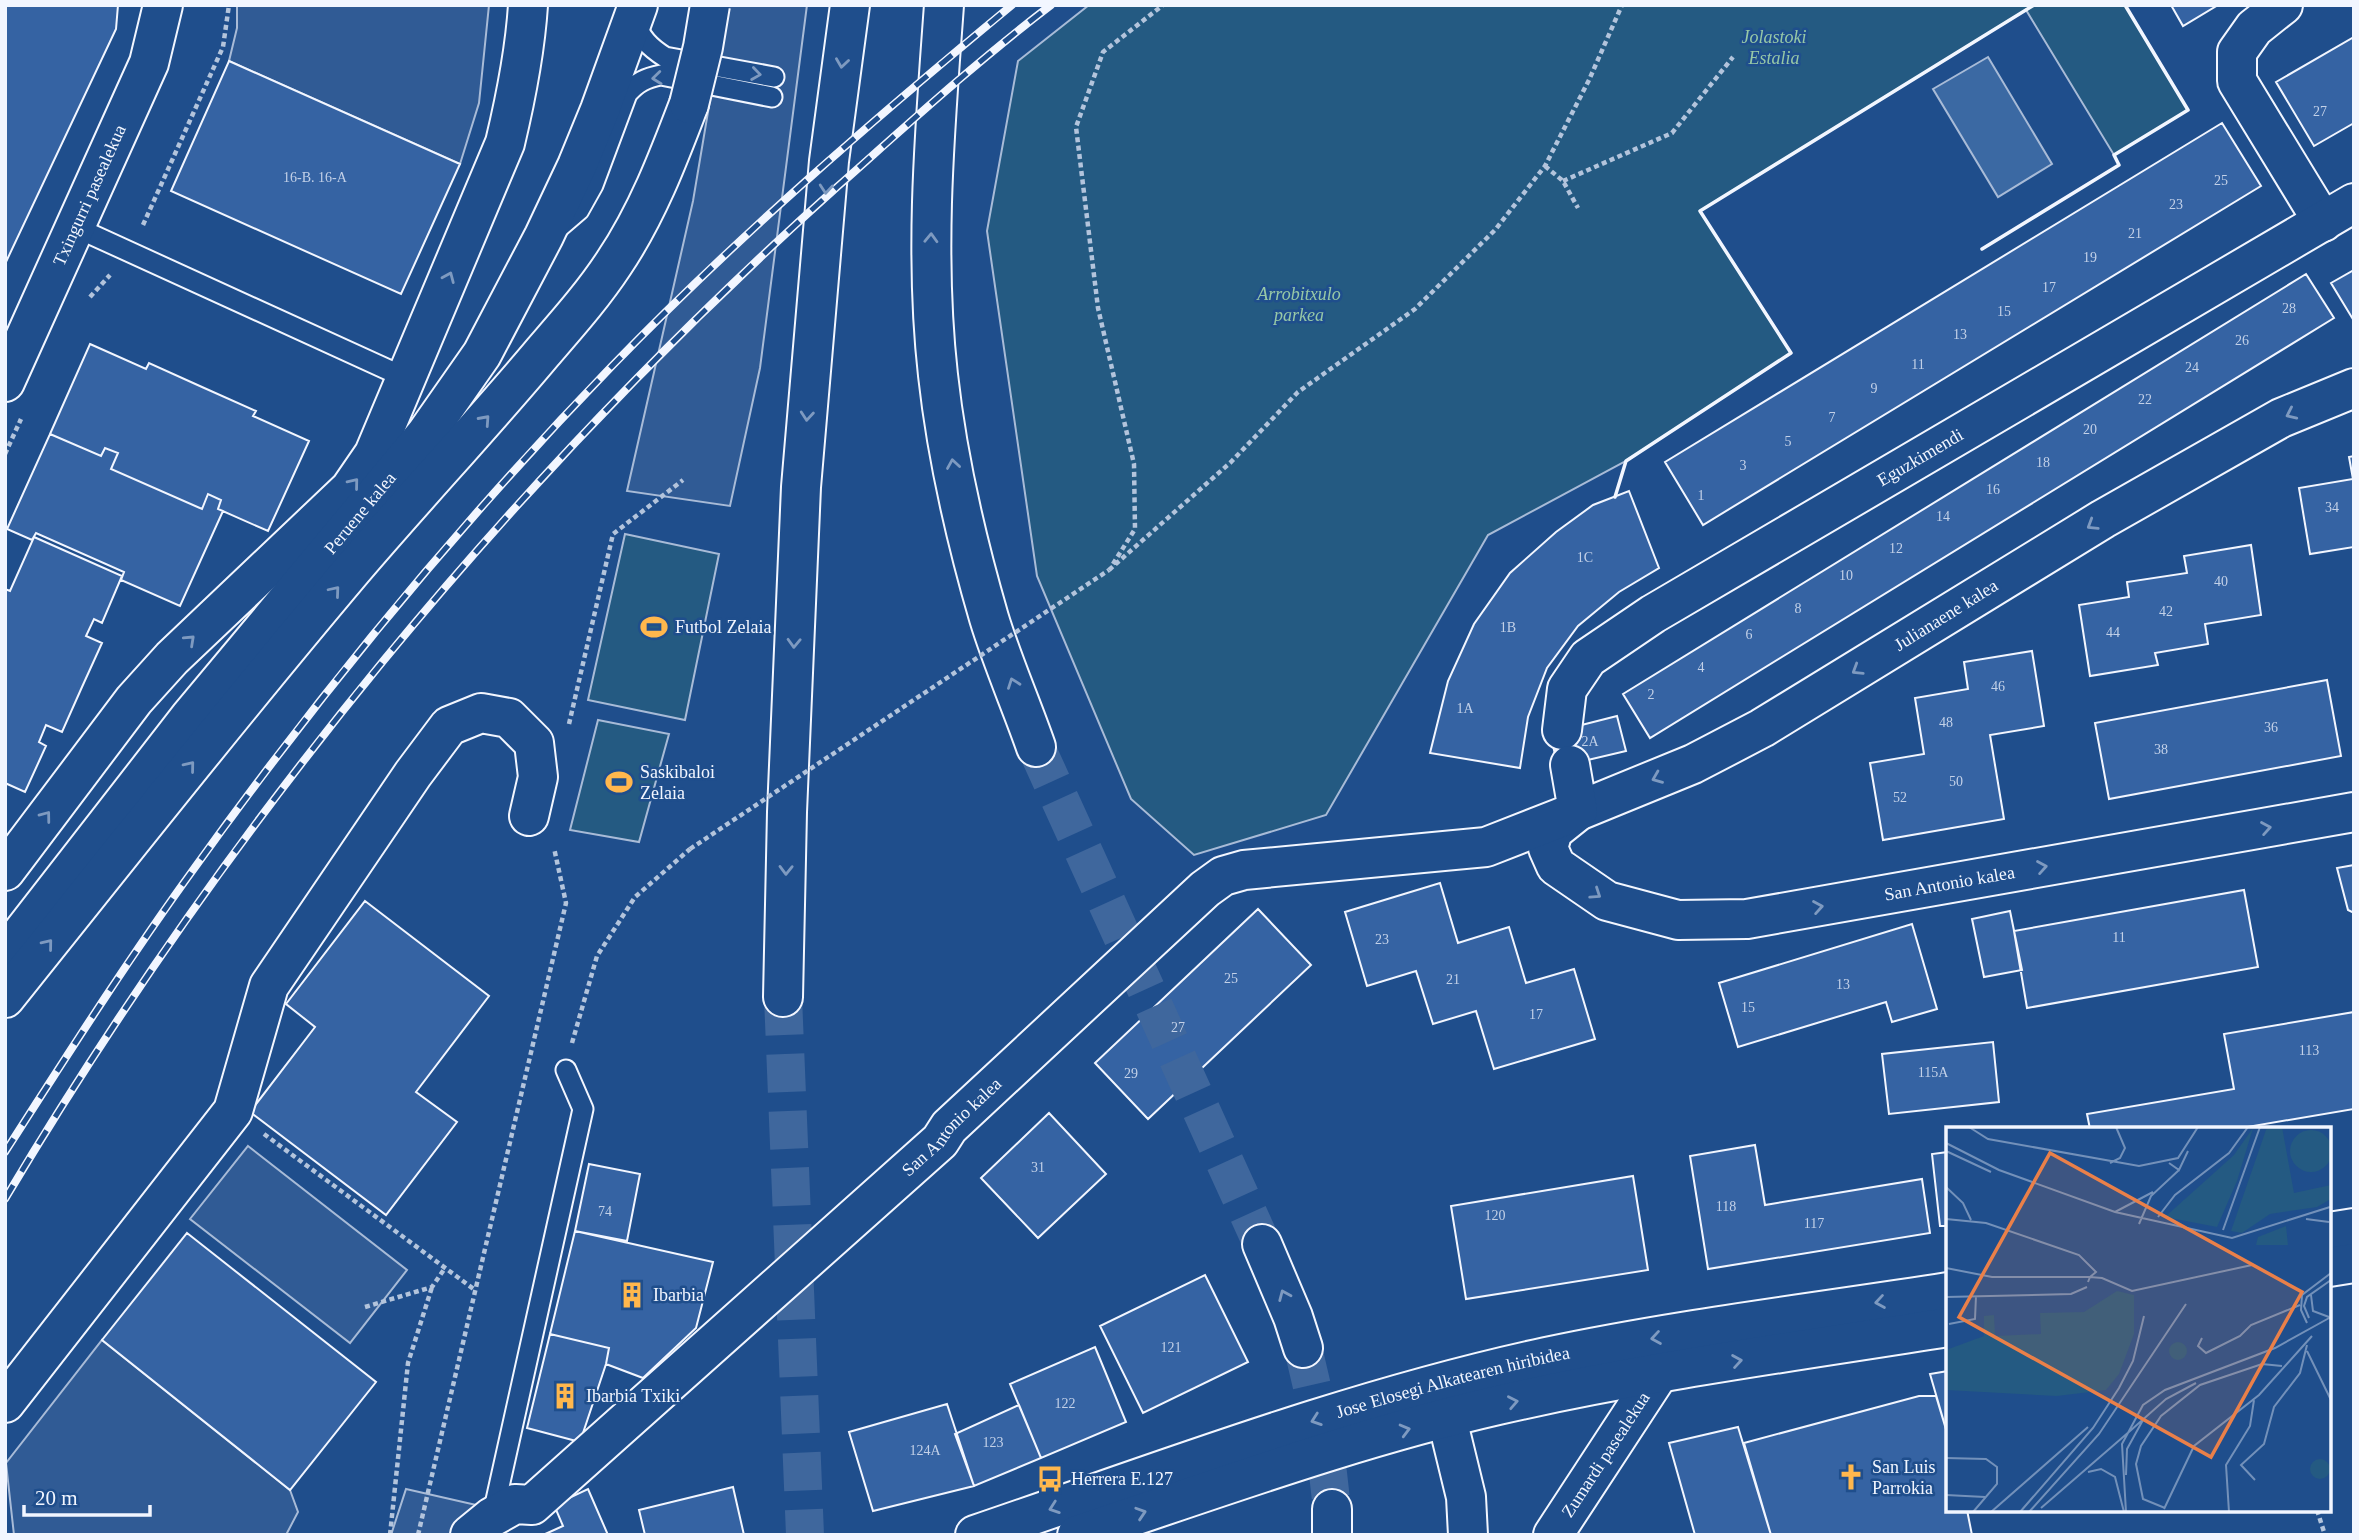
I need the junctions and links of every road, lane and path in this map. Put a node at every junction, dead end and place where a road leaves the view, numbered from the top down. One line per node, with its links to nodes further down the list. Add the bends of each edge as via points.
1 (163, 5): 15 (main road, Txingurri pasealekua, via 149,63)
2 (528, 5): 17 (main road, one-way to 2, via 505,143 517,93)
3 (710, 5): 33 (main road, Peruene kalea, one-way to 3, bridge, via 206,745 499,405 615,262 639,222 689,104)
4 (850, 5): 32 (main road, one-way to 32, via 829,161 801,487)
5 (944, 5): 23 (main road, one-way to 5, via 990,620 958,497 938,375 931,260)
6 (1163, 5): 21 (path, via 1103,52 1076,127 1098,308 1134,464 1135,529)
7 (1622, 5): 11 (path)
8 (2283, 5): 14 (main road, Eguzkimendi, via 2254,29 2237,52 2237,81)
9 (634, 10): 16 (main road, Peruene kalea, via 600,110); 16 (lane, one-way to 16, via 640,37 665,57 773,87 661,75 636,84 627,94 579,210)
10 (1733, 57): 12 (path, via 1672,134)
11 (1545, 166): 12 (path); 21 (path, via 1495,230 1415,309 1298,392 1231,462)
12 (1563, 181): 13 (path)
13 (1578, 208)
14 (2338, 213): 24 (main road, Eguzkimendi, via 1653,614 1588,658 1567,689 1566,747)
15 (75, 226): 17 (lane); 18 (main road, Txingurri pasealekua)
16 (544, 236): 31 (main road, Peruene kalea, via 482,354 426,434 190,717)
17 (406, 378): 30 (main road, one-way to 17, via 141,691 349,489 374,454)
18 (5, 382)
19 (2354, 388): 24 (main road, Julianaene kalea, one-way to 24, via 2281,418 2104,519 1762,728 1693,764)
20 (683, 480): 22 (path, via 613,534)
21 (1109, 570): 28 (path, bridge)
22 (569, 725)
23 (1037, 747)
24 (1578, 811): 27 (main road, San Antonio kalea); 29 (main road, Julianaene kalea, via 1553,831)
25 (2354, 812): 29 (main road, San Antonio kalea, one-way to 25, via 1607,901 1678,920 1747,919)
26 (529, 816): 35 (main road, via 538,777 534,743 509,718 481,713 449,726 269,986); 43 (path, via 547,820 566,904)
27 (1486, 847): 29 (main road, San Antonio kalea); 52 (main road, San Antonio kalea, via 1244,870 1223,876 949,1127 940,1141 532,1505 515,1504)
28 (690, 849)
29 (1552, 857)
30 (5, 871)
31 (5, 955)
32 (783, 997)
33 (5, 998)
34 (566, 1070): 52 (lane, via 583,1109)
35 (233, 1111): 41 (path); 50 (main road)
36 (2354, 1228): 37 (main road)
37 (2331, 1232)
38 (1262, 1244): 47 (main road, one-way to 38)
39 (2354, 1263): 40 (main road)
40 (2331, 1267)
41 (445, 1268): 42 (path); 43 (path)
42 (432, 1287): 45 (path); 53 (path, via 408,1363)
43 (475, 1290): 54 (path)
44 (1946, 1292): 49 (main road, Jose Elosegi Alkatearen hiribidea, one-way to 49, via 1545,1357)
45 (365, 1307)
46 (1946, 1328): 48 (main road, Jose Elosegi Alkatearen hiribidea, one-way to 46)
47 (1303, 1348)
48 (1659, 1373): 49 (main road, Jose Elosegi Alkatearen hiribidea, one-way to 48, via 1498,1405); 58 (main road, Zumardi pasealekua)
49 (1443, 1401): 55 (main road, Jose Elosegi Alkatearen hiribidea, one-way to 55, via 1340,1411); 56 (main road, Jose Elosegi Alkatearen hiribidea, one-way to 49, via 1349,1444); 57 (main road, via 1466,1497)
50 (5, 1403)
51 (2318, 1512): 59 (path)
52 (484, 1529)
53 (390, 1535)
54 (418, 1535)
55 (975, 1535)
56 (1077, 1535)
57 (1468, 1535)
58 (1553, 1535)
59 (2325, 1535)

